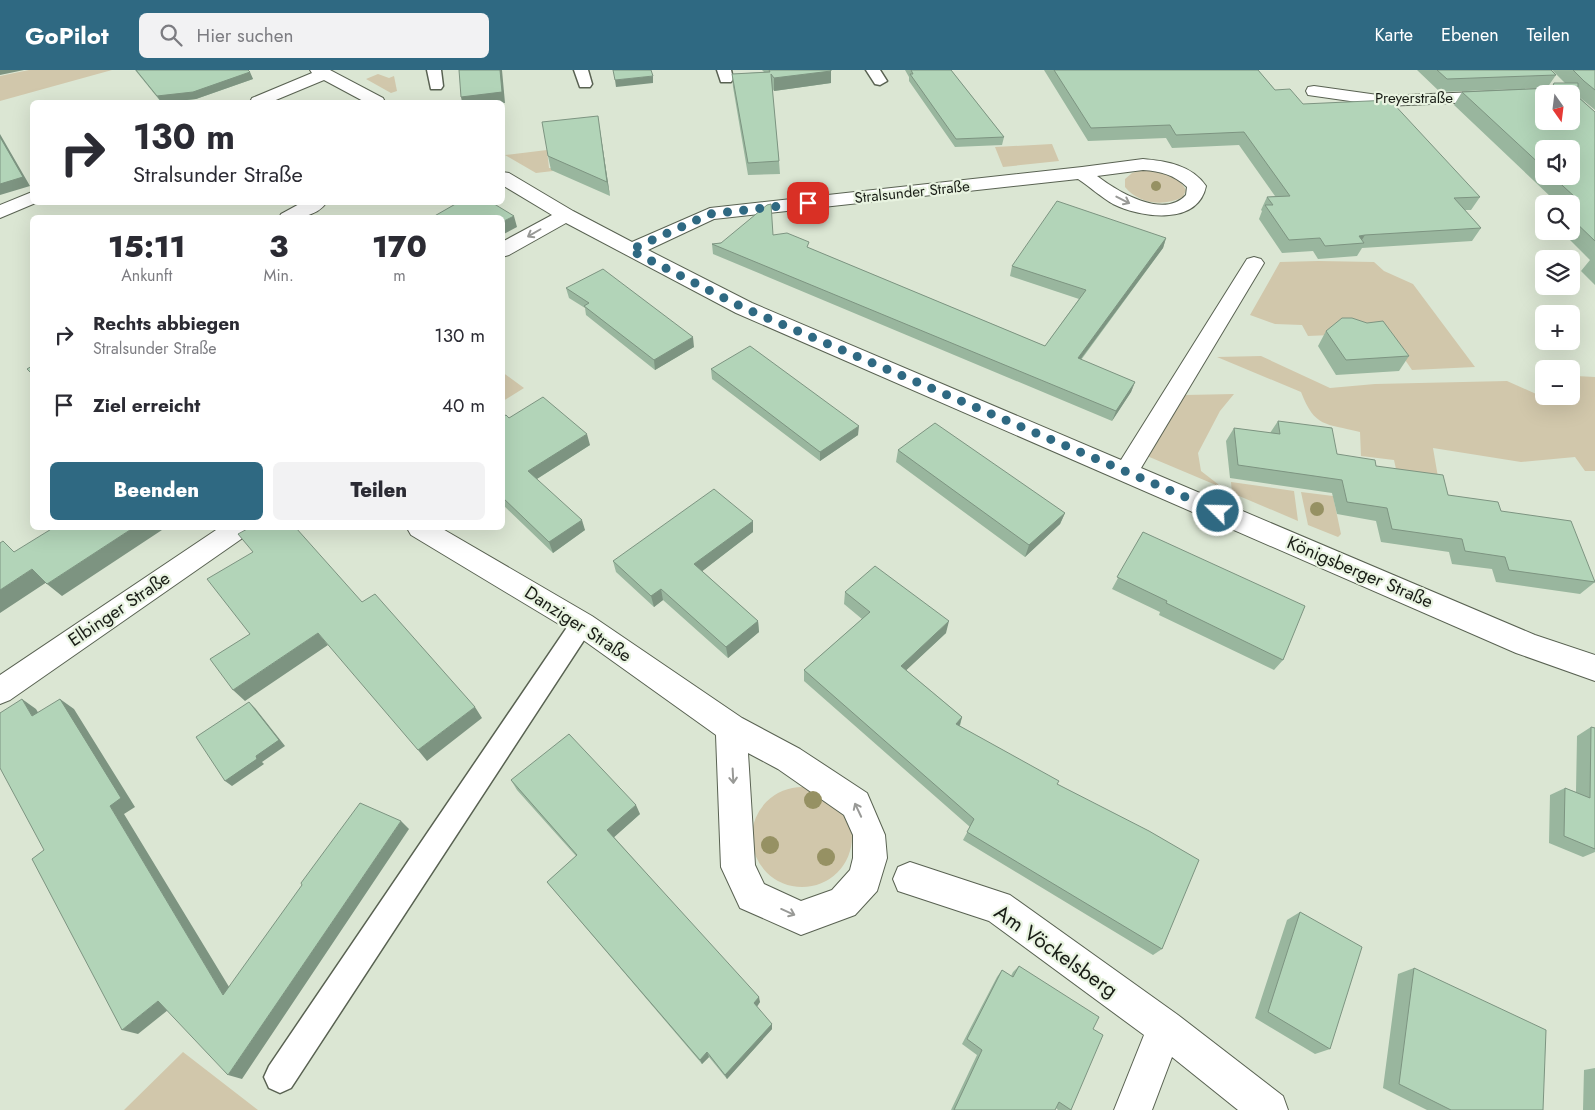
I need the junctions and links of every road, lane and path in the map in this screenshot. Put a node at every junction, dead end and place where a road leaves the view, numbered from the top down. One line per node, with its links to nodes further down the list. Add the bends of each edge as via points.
1 (434, 70): 5 (lane)
2 (581, 70): 4 (lane)
3 (321, 72): 8 (street); 9 (street)
4 (585, 84)
5 (436, 86)
6 (1314, 91): 7 (street, Preyerstraße, via 1385,101)
7 (1535, 91)
8 (262, 100)
9 (373, 100)
10 (1082, 173): 10 (street, Stralsunder Straße, one-way to 10, via 1123,201 1144,208 1182,206 1190,202 1197,192 1197,186 1189,176 1160,165 1128,165); 18 (street, Stralsunder Straße, via 710,214)
11 (505, 179): 15 (street, Königsberger Straße)
12 (17, 205): 16 (street)
13 (312, 205): 14 (street)
14 (294, 215)
15 (566, 215): 17 (street, one-way to 17); 18 (street, Königsberger Straße)
16 (30, 217)
17 (505, 249)
18 (630, 250): 20 (street, Königsberger Straße, via 744,308)
19 (1254, 264): 20 (street)
20 (1127, 471): 24 (street, Königsberger Straße, via 1526,644)
21 (235, 530): 25 (street, Elbinger Straße)
22 (423, 530): 23 (street, Danziger Straße)
23 (582, 624): 26 (street, Danziger Straße); 29 (lane)
24 (1595, 668)
25 (0, 691)
26 (731, 728): 26 (street, Danziger Straße, one-way to 26, via 738,867 752,896 801,918 843,903 865,879 870,858 869,835 856,804 789,758)
27 (910, 879): 28 (street, Am Vöckelsberg, via 998,907)
28 (1165, 1028): 30 (street); 31 (street, Am Vöckelsberg)
29 (280, 1077)
30 (1133, 1110)
31 (1269, 1110)

